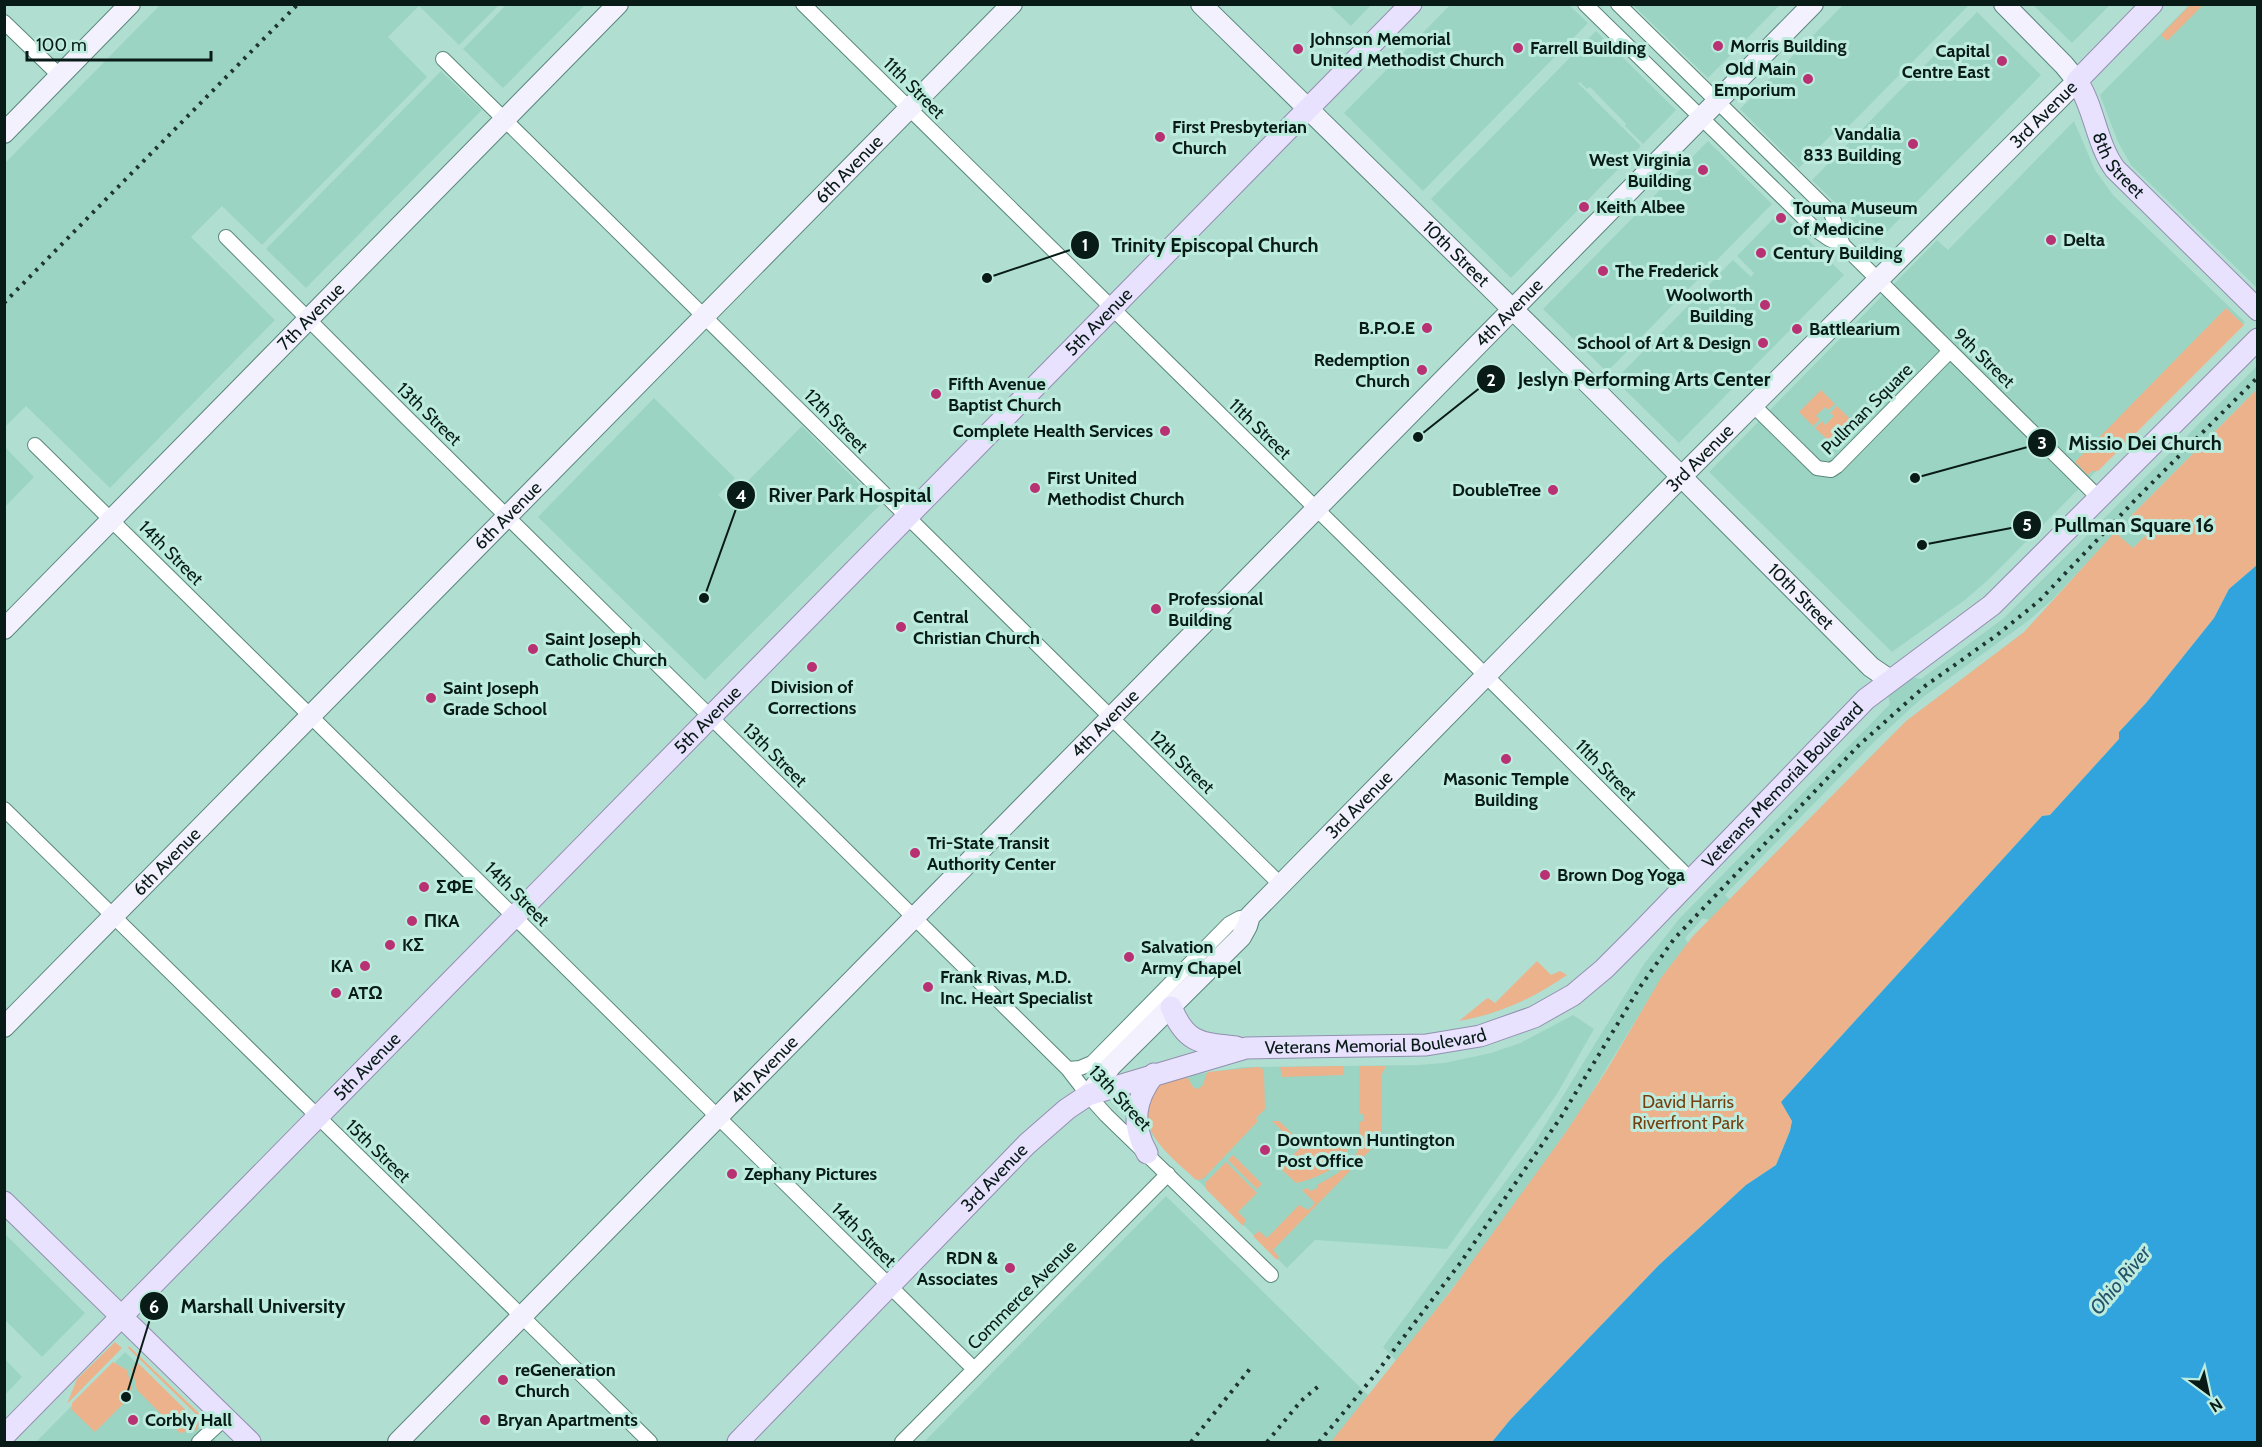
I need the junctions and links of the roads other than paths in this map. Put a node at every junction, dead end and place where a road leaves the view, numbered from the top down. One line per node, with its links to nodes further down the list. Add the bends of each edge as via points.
1 (130, 4): 14 (street)
2 (618, 4): 20 (street, 7th Avenue)
3 (803, 4): 17 (street, 11th Street)
4 (1012, 4): 17 (street, 6th Avenue)
5 (1201, 4): 18 (street, 10th Street)
6 (1411, 4): 18 (main road, 5th Avenue)
7 (1586, 4): 19 (street, 9th Street)
8 (1618, 4): 16 (street, 9th Street)
9 (1813, 4): 16 (street, 4th Avenue)
10 (2004, 4): 15 (street, 8th Street)
11 (2152, 4): 15 (main road, 3rd Avenue)
12 (4, 22): 14 (street)
13 (443, 58): 20 (street, 12th Street)
14 (60, 76): 21 (street)
15 (2077, 81): 24 (street, 3rd Avenue); 27 (main road, 8th Street, via 2115,170)
16 (1717, 102): 19 (street, 4th Avenue); 23 (street, 9th Street, via 1831,213)
17 (909, 109): 25 (street, 11th Street); 28 (street, 6th Avenue)
18 (1307, 110): 25 (main road, 5th Avenue); 26 (street, 10th Street)
19 (1702, 117): 23 (street, 9th Street, via 1816,230); 26 (street, 4th Avenue)
20 (505, 120): 28 (street, 12th Street); 29 (street, 7th Avenue)
21 (4, 133)
22 (226, 237): 29 (street, 13th Street)
23 (1843, 245): 24 (street, 9th Street)
24 (1878, 279): 31 (street, 9th Street); 32 (street, 3rd Avenue)
25 (1112, 309): 36 (street, 11th Street); 38 (main road, 5th Avenue)
26 (1512, 309): 34 (street, 10th Street); 36 (street, 4th Avenue)
27 (2258, 310)
28 (704, 317): 37 (street, 6th Avenue); 38 (street, 12th Street)
29 (309, 320): 37 (street, 13th Street); 39 (street, 7th Avenue)
30 (2258, 339): 35 (main road, Veterans Memorial Boulevard)
31 (1950, 351): 32 (street, Pullman Square, via 1831,470 1817,468); 35 (street, 9th Street)
32 (1753, 405): 34 (street, 3rd Avenue)
33 (35, 445): 39 (street, 14th Street)
34 (1681, 477): 41 (street, 3rd Avenue); 42 (street, 10th Street, via 1868,663)
35 (2099, 498): 42 (main road, Veterans Memorial Boulevard, via 1992,605)
36 (1316, 509): 41 (street, 11th Street); 44 (street, 4th Avenue)
37 (508, 516): 43 (street, 6th Avenue); 45 (street, 13th Street)
38 (908, 517): 44 (street, 12th Street); 45 (main road, 5th Avenue)
39 (112, 519): 40 (street, 7th Avenue); 43 (street, 14th Street)
40 (4, 629)
41 (1486, 676): 47 (street, 11th Street); 48 (street, 3rd Avenue)
42 (1890, 680): 47 (main road, Veterans Memorial Boulevard, via 1866,699)
43 (311, 717): 49 (street, 6th Avenue); 51 (street, 14th Street)
44 (1112, 717): 48 (street, 12th Street); 52 (street, 4th Avenue)
45 (711, 718): 51 (main road, 5th Avenue); 52 (street, 13th Street)
46 (4, 808): 49 (street, 15th Street)
47 (1691, 880): 55 (main road, Veterans Memorial Boulevard, via 1582,987 1510,1027 1426,1045)
48 (1281, 885): 50 (street, 3rd Avenue)
49 (114, 916): 54 (street, 6th Avenue); 59 (street, 15th Street)
50 (1250, 916): 53 (street, 3rd Avenue, via 1241,936); 56 (street, 3rd Avenue, via 1229,924 1092,1063)
51 (515, 917): 59 (main road, 5th Avenue); 60 (street, 14th Street)
52 (915, 918): 56 (street, 13th Street); 60 (street, 4th Avenue)
53 (1171, 1008): 55 (main road, via 1191,1038); 58 (street, 3rd Avenue, via 1111,1066)
54 (4, 1027)
55 (1246, 1048): 57 (main road, Veterans Memorial Boulevard)
56 (1068, 1069): 58 (street, 13th Street)
57 (1154, 1074): 58 (main road, Veterans Memorial Boulevard); 61 (main road, via 1136,1110 1137,1132)
58 (1088, 1095): 61 (street, 13th Street); 65 (main road, 3rd Avenue, via 1028,1144)
59 (318, 1117): 66 (street, 15th Street); 67 (main road, 5th Avenue)
60 (719, 1118): 65 (street, 14th Street); 66 (street, 4th Avenue)
61 (1147, 1153): 62 (street, 13th Street)
62 (1168, 1174): 64 (street, 13th Street); 68 (street, Commerce Avenue)
63 (4, 1202): 67 (main road)
64 (1271, 1275)
65 (891, 1287): 68 (street, 14th Street); 75 (main road, 3rd Avenue)
66 (522, 1317): 73 (street, 4th Avenue); 74 (street, 15th Street)
67 (122, 1318): 69 (main road); 70 (main road, 5th Avenue)
68 (974, 1369): 76 (street, Commerce Avenue)
69 (225, 1418): 71 (street); 72 (main road)
70 (4, 1436)
71 (198, 1443)
72 (250, 1443)
73 (398, 1443)
74 (650, 1443)
75 (738, 1443)
76 (902, 1443)

